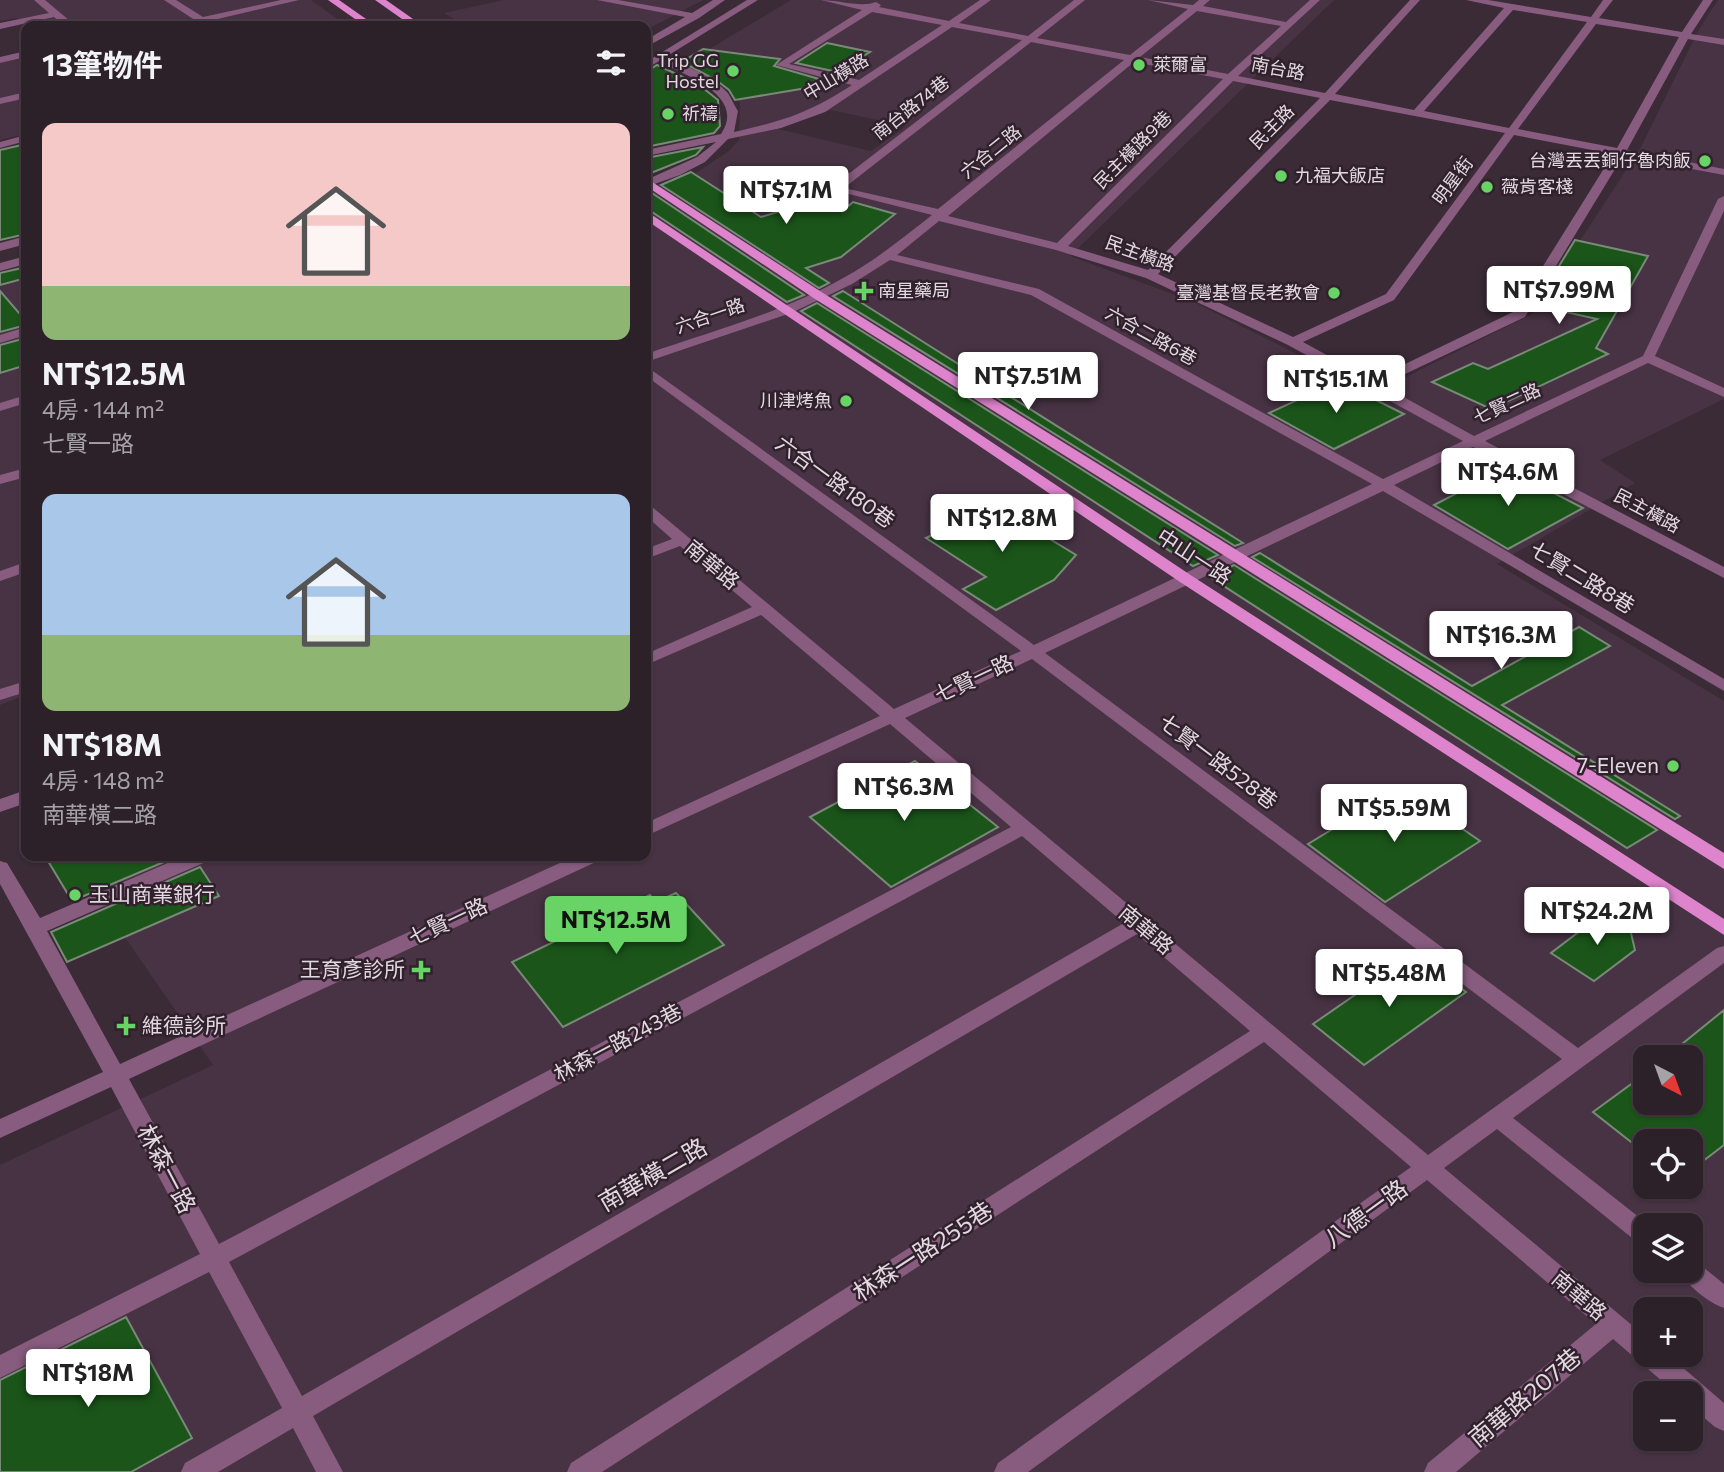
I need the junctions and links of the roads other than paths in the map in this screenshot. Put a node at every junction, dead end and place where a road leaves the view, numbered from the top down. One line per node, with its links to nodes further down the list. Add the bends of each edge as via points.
1 (39, 0): 22 (street)
2 (169, 0): 27 (street)
3 (294, 0): 28 (street)
4 (333, 0): 29 (main road)
5 (380, 0): 30 (main road)
6 (602, 0): 23 (street)
7 (720, 0): 23 (street)
8 (753, 0): 42 (street)
9 (826, 0): 21 (street, 南台路)
10 (883, 0): 21 (street)
11 (986, 0): 32 (street, 中山橫路)
12 (1080, 0): 36 (street)
13 (1153, 0): 19 (street)
14 (1315, 0): 33 (street, 民主橫路9巷)
15 (1415, 0): 47 (street, 民主路)
16 (1471, 0): 20 (street)
17 (1608, 0): 24 (street, 明星街)
18 (1708, 0): 35 (street)
19 (1200, 4): 33 (street); 40 (street, 六合二路)
20 (1510, 7): 24 (street); 49 (street)
21 (872, 8): 32 (street, 南台路); 45 (street, via 781,65)
22 (56, 14): 25 (street); 26 (street)
23 (696, 16): 37 (street)
24 (1593, 20): 35 (street); 50 (street, 明星街)
25 (23, 21)
26 (65, 21)
27 (202, 21)
28 (213, 21)
29 (364, 21)
30 (411, 21)
31 (21, 22): 34 (street)
32 (952, 24): 36 (street, 南台路); 45 (street, 中山橫路)
33 (1289, 25): 44 (street, 民主橫路9巷)
34 (0, 26)
35 (1685, 35): 38 (street); 55 (street)
36 (1030, 39): 40 (street, 南台路); 60 (street, 南台路74巷, via 835,189)
37 (651, 41)
38 (1724, 41)
39 (21, 55): 41 (street)
40 (1132, 58): 44 (street, 南台路); 60 (street, 六合二路)
41 (0, 60)
42 (651, 62)
43 (667, 62): 51 (street, via 716,85 730,101 734,118)
44 (1231, 77): 47 (street, 南台路); 64 (street, 民主橫路9巷)
45 (862, 84): 51 (street, 中山橫路, via 821,110 777,126)
46 (21, 96): 48 (street)
47 (1328, 96): 49 (street, 南台路); 68 (street, 民主路)
48 (0, 101)
49 (1417, 113): 50 (street, 南台路)
50 (1511, 131): 55 (street, 南台路); 73 (street, 明星街, via 1390,296)
51 (728, 135): 54 (street, 中山橫路); 57 (street, via 707,156)
52 (21, 139): 53 (street)
53 (0, 145)
54 (651, 152)
55 (1620, 152): 56 (street, 南台路); 77 (street, via 1520,314)
56 (1724, 172)
57 (651, 182)
58 (651, 186): 69 (main road, 中山一路)
59 (1724, 199): 75 (street)
60 (941, 215): 64 (street, 民主橫路); 65 (street, 六合二路)
61 (651, 218): 70 (main road, 中山一路)
62 (21, 241): 63 (street)
63 (0, 247)
64 (1060, 247): 68 (street, 民主橫路)
65 (888, 256): 69 (street, 六合二路); 84 (street, 六合二路6巷, via 1035,292)
66 (21, 261): 67 (street)
67 (0, 267)
68 (1150, 275): 73 (street, 民主橫路)
69 (819, 296): 70 (street, 六合二路); 89 (main road, 中山一路)
70 (786, 310): 74 (street, 六合一路); 94 (main road, 中山一路)
71 (21, 333): 72 (street)
72 (0, 339)
73 (1293, 342): 77 (street, 民主橫路)
74 (651, 356)
75 (1648, 358): 78 (street); 81 (street, 七賢二路)
76 (651, 374): 96 (street, 六合一路180巷)
77 (1371, 385): 81 (street, 民主橫路)
78 (1724, 393)
79 (21, 401): 80 (street)
80 (0, 407)
81 (1473, 441): 84 (street, 七賢二路); 90 (street, 民主橫路)
82 (21, 474): 83 (street)
83 (0, 480)
84 (1382, 484): 89 (street, 七賢二路); 98 (street, 七賢二路8巷)
85 (651, 513): 86 (street, 南華路)
86 (682, 540): 87 (street); 95 (street, 南華路)
87 (651, 552)
88 (1724, 554): 90 (street)
89 (1234, 555): 94 (street, 七賢二路); 108 (main road, 中山一路)
90 (1704, 563): 92 (street, 民主橫路)
91 (21, 569): 93 (street)
92 (1724, 573)
93 (0, 576)
94 (1186, 579): 96 (street, 七賢一路); 112 (main road, 中山一路)
95 (763, 608): 97 (street); 101 (street, 南華路)
96 (1033, 652): 101 (street, 七賢一路); 115 (street, 七賢一路528巷)
97 (651, 658)
98 (1724, 687)
99 (21, 688): 100 (street)
100 (0, 695)
101 (892, 717): 104 (street, 南華路); 105 (street, 七賢一路)
102 (21, 798): 103 (street)
103 (0, 806)
104 (1023, 828): 110 (street, 南華路); 121 (street, 林森一路243巷)
105 (651, 829)
106 (190, 861): 111 (street)
107 (580, 861): 116 (street, 七賢一路)
108 (1724, 862)
109 (0, 868): 111 (street, 林森一路)
110 (1139, 925): 114 (street, 南華路); 128 (street, 南華橫二路)
111 (36, 928): 116 (street, 林森一路)
112 (1724, 928)
113 (1724, 953): 115 (street, 八德一路)
114 (1266, 1031): 119 (street, 南華路); 132 (street, 林森一路255巷)
115 (1578, 1060): 117 (street, 八德一路)
116 (115, 1075): 118 (street, 七賢一路); 121 (street, 林森一路)
117 (1499, 1118): 119 (street, 八德一路); 120 (street)
118 (0, 1129)
119 (1428, 1170): 124 (street, 南華路); 133 (street, 八德一路)
120 (1633, 1225)
121 (214, 1258): 126 (street, 林森一路243巷); 128 (street, 林森一路)
122 (1703, 1281): 123 (street)
123 (1724, 1298)
124 (1613, 1324): 125 (street, 南華路); 134 (street, 南華路207巷)
125 (1633, 1341)
126 (0, 1367)
127 (1663, 1367): 129 (street, 南華路)
128 (296, 1412): 130 (street, 南華橫二路); 131 (street, 林森一路)
129 (1724, 1419)
130 (194, 1472)
131 (330, 1472)
132 (580, 1472)
133 (1007, 1472)
134 (1437, 1472)

